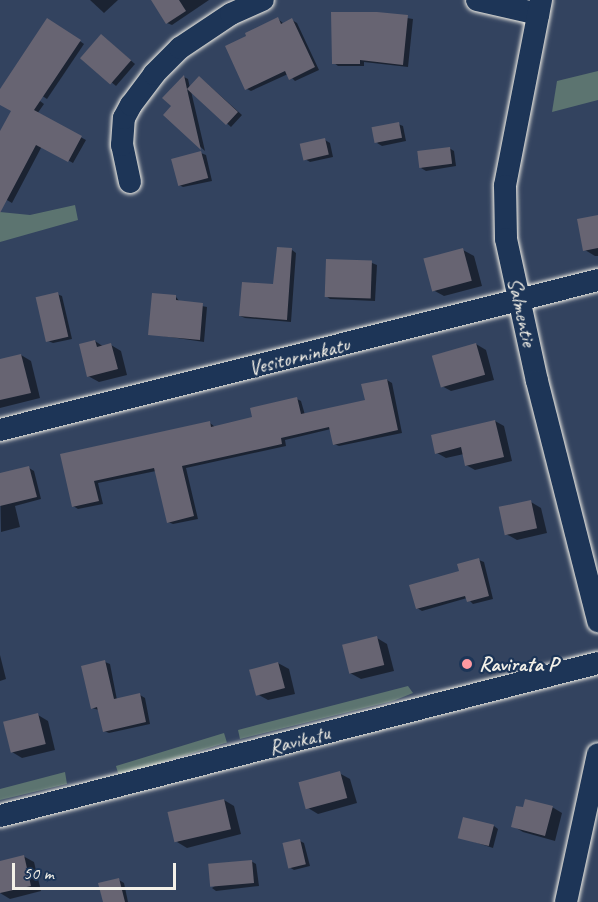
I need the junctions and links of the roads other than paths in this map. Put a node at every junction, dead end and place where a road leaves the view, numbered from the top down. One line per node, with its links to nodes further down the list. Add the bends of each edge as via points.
1 (263, 0): 4 (street, via 231,14 180,48 131,105 124,118 122,145)
2 (477, 0): 3 (street)
3 (540, 7): 6 (street, Salmentie, via 504,206)
4 (130, 182)
5 (598, 280): 6 (street, Vesitorninkatu)
6 (518, 299): 7 (street, Vesitorninkatu); 8 (street, Salmentie)
7 (0, 430)
8 (598, 621)
9 (598, 663): 11 (street, Ravikatu)
10 (598, 753): 12 (street)
11 (0, 816)
12 (566, 902)

